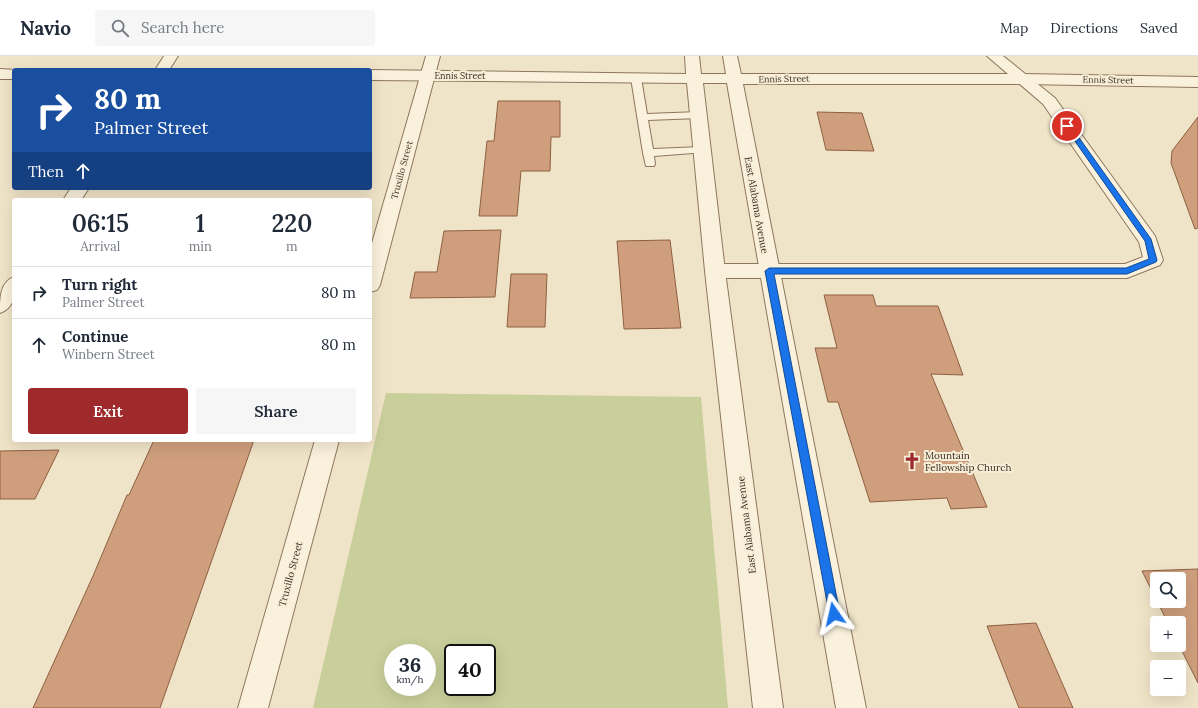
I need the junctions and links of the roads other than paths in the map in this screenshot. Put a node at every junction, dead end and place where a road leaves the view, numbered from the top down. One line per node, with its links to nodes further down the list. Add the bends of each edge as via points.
1 (171, 56): 6 (street)
2 (433, 56): 10 (street, Truxillo Street)
3 (692, 56): 12 (street, East Alabama Avenue)
4 (730, 56): 14 (street, East Alabama Avenue)
5 (994, 56): 13 (street)
6 (163, 68)
7 (0, 74): 8 (street)
8 (12, 74)
9 (372, 76): 10 (street, Ennis Street)
10 (428, 76): 11 (street, Ennis Street); 21 (street, Truxillo Street)
11 (636, 78): 12 (street, Ennis Street); 17 (lane)
12 (695, 78): 14 (street, Ennis Street); 16 (street, East Alabama Avenue)
13 (1022, 78): 14 (street, Ennis Street); 15 (street, Ennis Street); 20 (street, via 1049,100 1148,241 1153,260 1127,271)
14 (734, 79): 20 (street, East Alabama Avenue)
15 (1198, 82)
16 (699, 115): 17 (lane); 18 (street, East Alabama Avenue)
17 (642, 117): 18 (lane, via 649,158)
18 (702, 150): 19 (street, East Alabama Avenue)
19 (715, 270): 20 (street); 26 (street, East Alabama Avenue)
20 (769, 271): 27 (street, East Alabama Avenue)
21 (372, 278)
22 (12, 287): 23 (street)
23 (0, 305)
24 (326, 442): 25 (street, Truxillo Street)
25 (253, 708)
26 (768, 708)
27 (852, 708)

